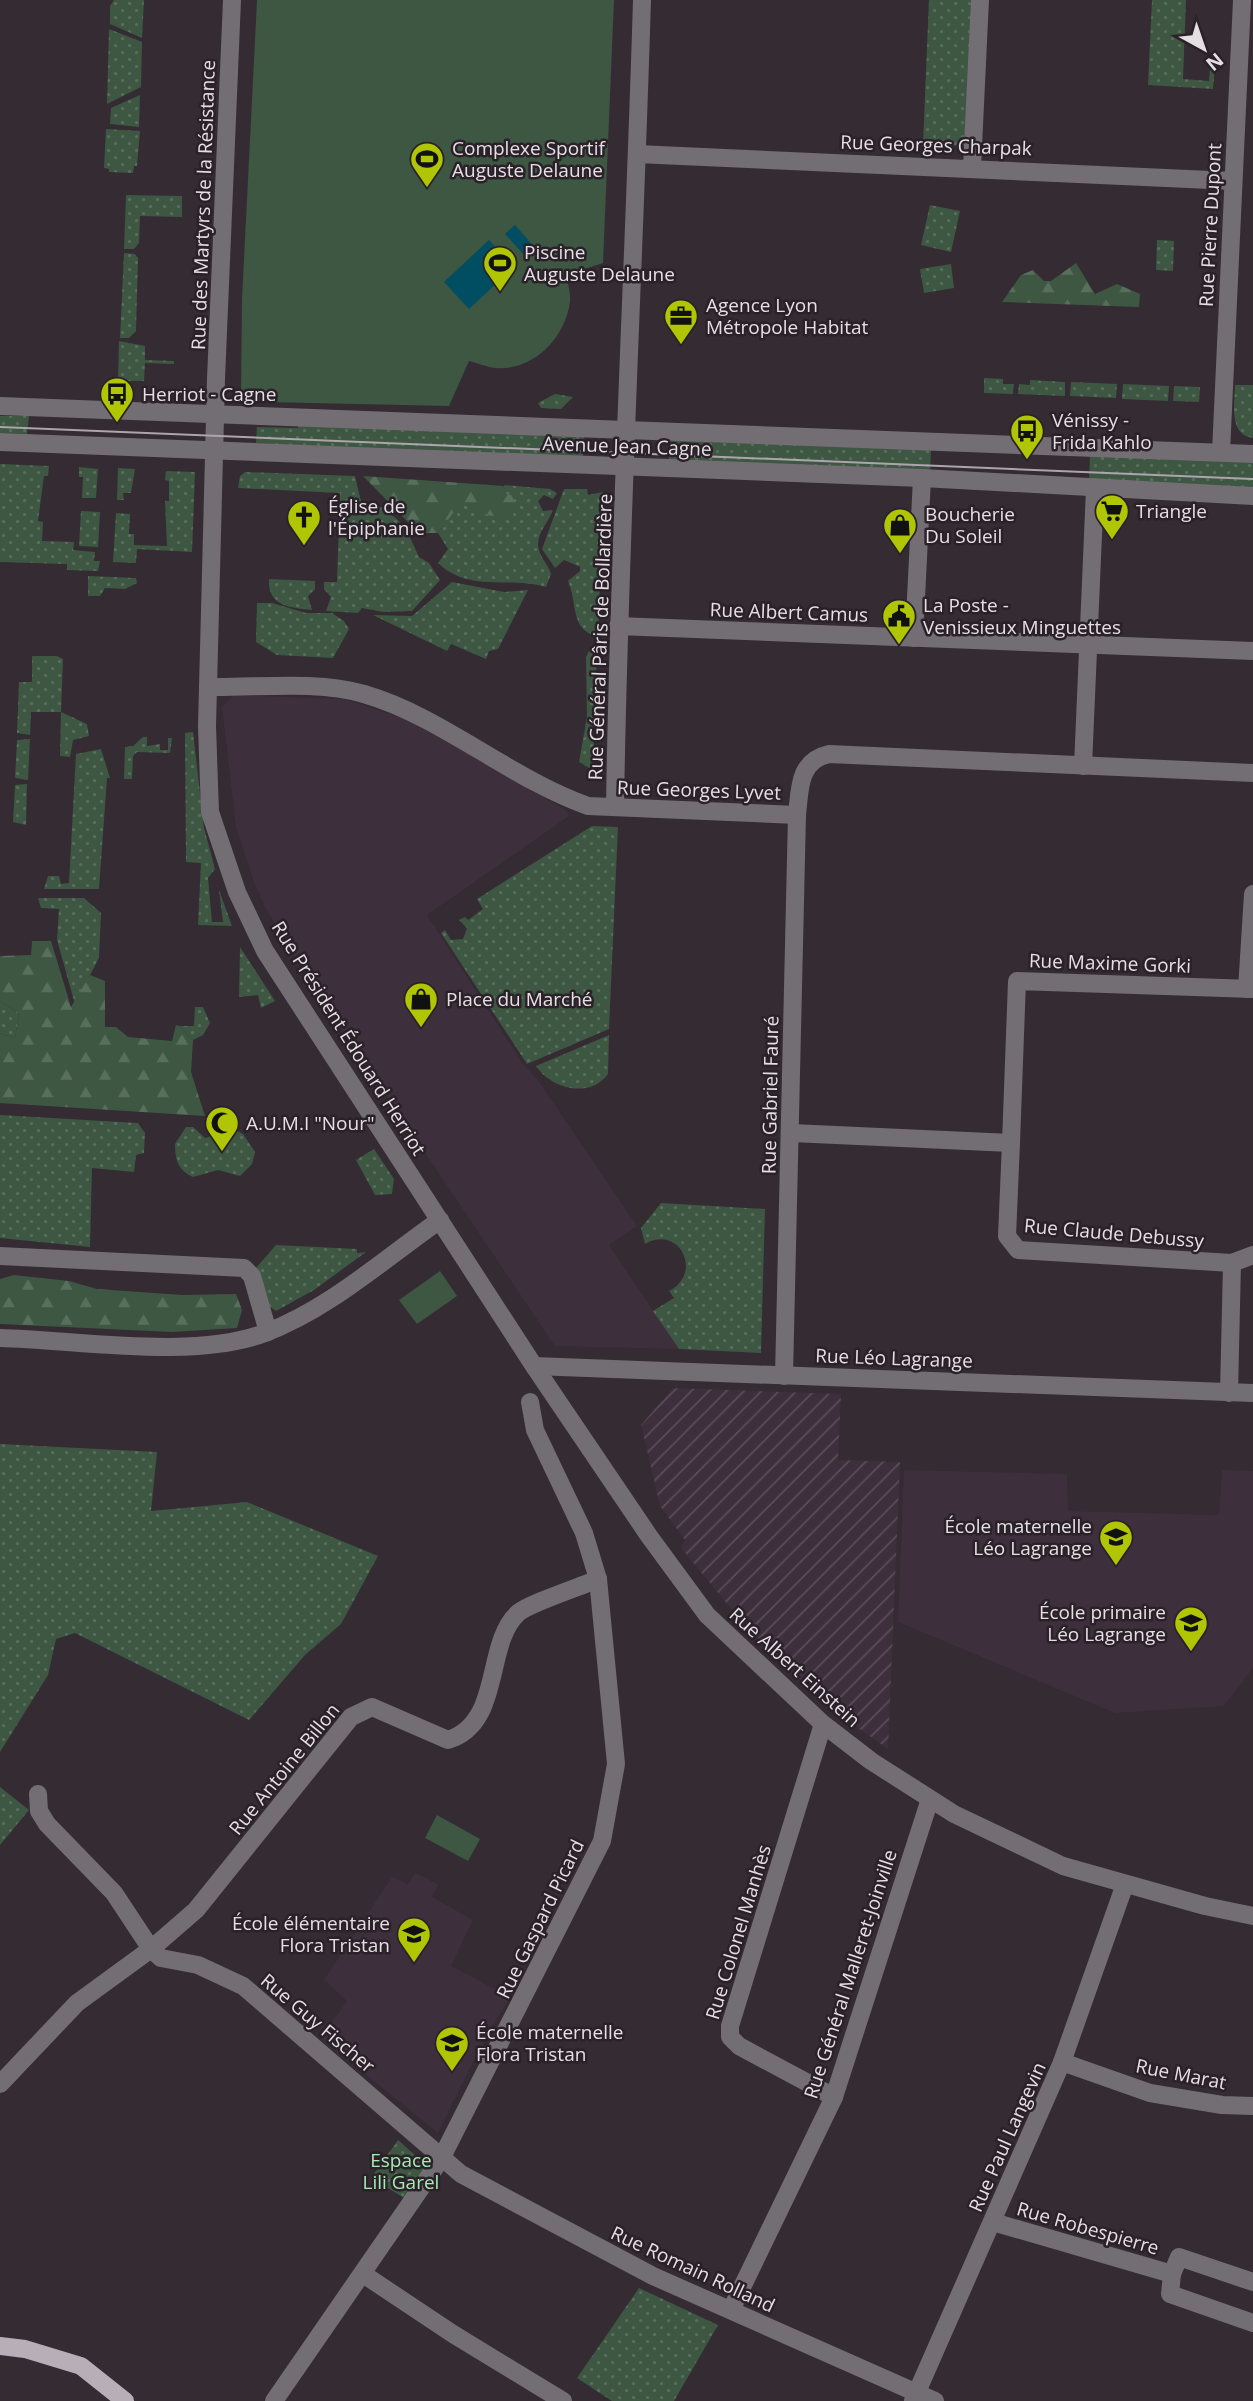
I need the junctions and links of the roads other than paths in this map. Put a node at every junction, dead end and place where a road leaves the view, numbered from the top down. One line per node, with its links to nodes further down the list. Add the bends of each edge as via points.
1 (232, 0): 9 (street, Rue des Martyrs de la Résistance)
2 (642, 0): 5 (street, Rue Général Pâris de Bollardière)
3 (980, 0): 6 (street)
4 (1242, 0): 7 (street, Rue Pierre Dupont)
5 (637, 154): 6 (street, Rue Georges Charpak); 10 (street, Rue Général Pâris de Bollardière)
6 (972, 167): 7 (street, Rue Georges Charpak)
7 (1233, 181): 13 (street, Rue Pierre Dupont)
8 (0, 405): 9 (street, Avenue Jean Cagne)
9 (216, 412): 10 (street, Avenue Jean Cagne); 12 (street, Rue des Martyrs de la Résistance)
10 (628, 429): 13 (street, Avenue Jean Cagne); 15 (street, Rue Général Pâris de Bollardière)
11 (0, 442): 12 (street, Avenue Jean Cagne)
12 (215, 452): 15 (street, Avenue Jean Cagne); 23 (street, Rue Président Édouard Herriot)
13 (1221, 452): 14 (street, Avenue Jean Cagne)
14 (1253, 454)
15 (626, 467): 16 (street, Avenue Jean Cagne); 19 (street, Rue Général Pâris de Bollardière)
16 (922, 478): 17 (street, Avenue Jean Cagne); 20 (street)
17 (1095, 489): 18 (street, Avenue Jean Cagne); 21 (street)
18 (1253, 496)
19 (618, 626): 20 (street, Rue Albert Camus); 26 (street, Rue Général Pâris de Bollardière)
20 (914, 638): 21 (street, Rue Albert Camus)
21 (1086, 645): 22 (street, Rue Albert Camus); 24 (street)
22 (1253, 652)
23 (208, 687): 26 (street, Rue Georges Lyvet, via 303,687 363,694 420,718 559,796 588,806); 32 (street, Rue Président Édouard Herriot, via 211,812 237,892 265,951)
24 (1083, 766): 25 (street, Rue Georges Lyvet); 27 (street, Rue Georges Lyvet, via 828,754 804,767)
25 (1253, 774)
26 (615, 807): 27 (street, Rue Georges Lyvet)
27 (797, 815): 30 (street, Rue Gabriel Fauré)
28 (1253, 894): 29 (street, Rue Maxime Gorki)
29 (1250, 989): 31 (street, Rue Maxime Gorki, via 1017,981)
30 (792, 1133): 31 (street); 39 (street, Rue Gabriel Fauré)
31 (1011, 1143): 35 (street, Rue Claude Debussy, via 1007,1236 1017,1250)
32 (440, 1220): 36 (street, via 314,1309); 38 (street, Rue Président Édouard Herriot)
33 (1253, 1255): 35 (street, Rue Claude Debussy)
34 (0, 1256): 36 (street, via 244,1268 242,1279)
35 (1232, 1263): 40 (street)
36 (262, 1334): 37 (street, via 205,1345 166,1346)
37 (0, 1338)
38 (534, 1366): 39 (street, Rue Léo Lagrange); 44 (street, Rue Albert Einstein, via 707,1615)
39 (784, 1376): 40 (street, Rue Léo Lagrange)
40 (1229, 1393): 41 (street, Rue Léo Lagrange)
41 (1253, 1393)
42 (530, 1402): 43 (street, Rue Gaspard Picard, via 535,1430 584,1533)
43 (598, 1579): 49 (street, Rue Antoine Billon, via 519,1613 508,1628 477,1721 464,1735 447,1740 372,1707 351,1717 195,1910); 54 (street, Rue Gaspard Picard, via 616,1764 602,1841)
44 (823, 1724): 46 (street, Rue Albert Einstein); 52 (street, Rue Colonel Manhès, via 730,2037)
45 (38, 1794): 49 (street, via 39,1811 47,1824 114,1893)
46 (930, 1799): 47 (street, Rue Albert Einstein, via 1063,1866); 52 (street, Rue Général Malleret-Joinville)
47 (1125, 1884): 48 (street, Rue Albert Einstein); 50 (street, Rue Paul Langevin)
48 (1253, 1916)
49 (150, 1948): 51 (street, Rue Antoine Billon, via 77,2003); 54 (street, Rue Guy Fischer, via 161,1958 198,1965 243,1986)
50 (1062, 2062): 53 (street, Rue Marat, via 1150,2093); 55 (street, Rue Paul Langevin)
51 (0, 2084)
52 (834, 2096): 59 (street, Rue Général Malleret-Joinville)
53 (1253, 2106)
54 (441, 2159): 56 (street, Rue Gaspard Picard); 59 (street, Rue Romain Rolland, via 631,2264)
55 (993, 2222): 57 (street, Rue Robespierre); 63 (street, Rue Paul Langevin)
56 (363, 2274): 62 (street); 65 (street, Rue Gaspard Picard)
57 (1172, 2274): 58 (street, via 1179,2257); 60 (street, via 1170,2294)
58 (1253, 2282)
59 (731, 2310): 63 (street, Rue Romain Rolland)
60 (1253, 2323)
61 (0, 2346): 64 (main road, via 81,2366)
62 (555, 2398)
63 (915, 2398): 66 (street, Rue Romain Rolland)
64 (125, 2401)
65 (274, 2401)
66 (935, 2401)

